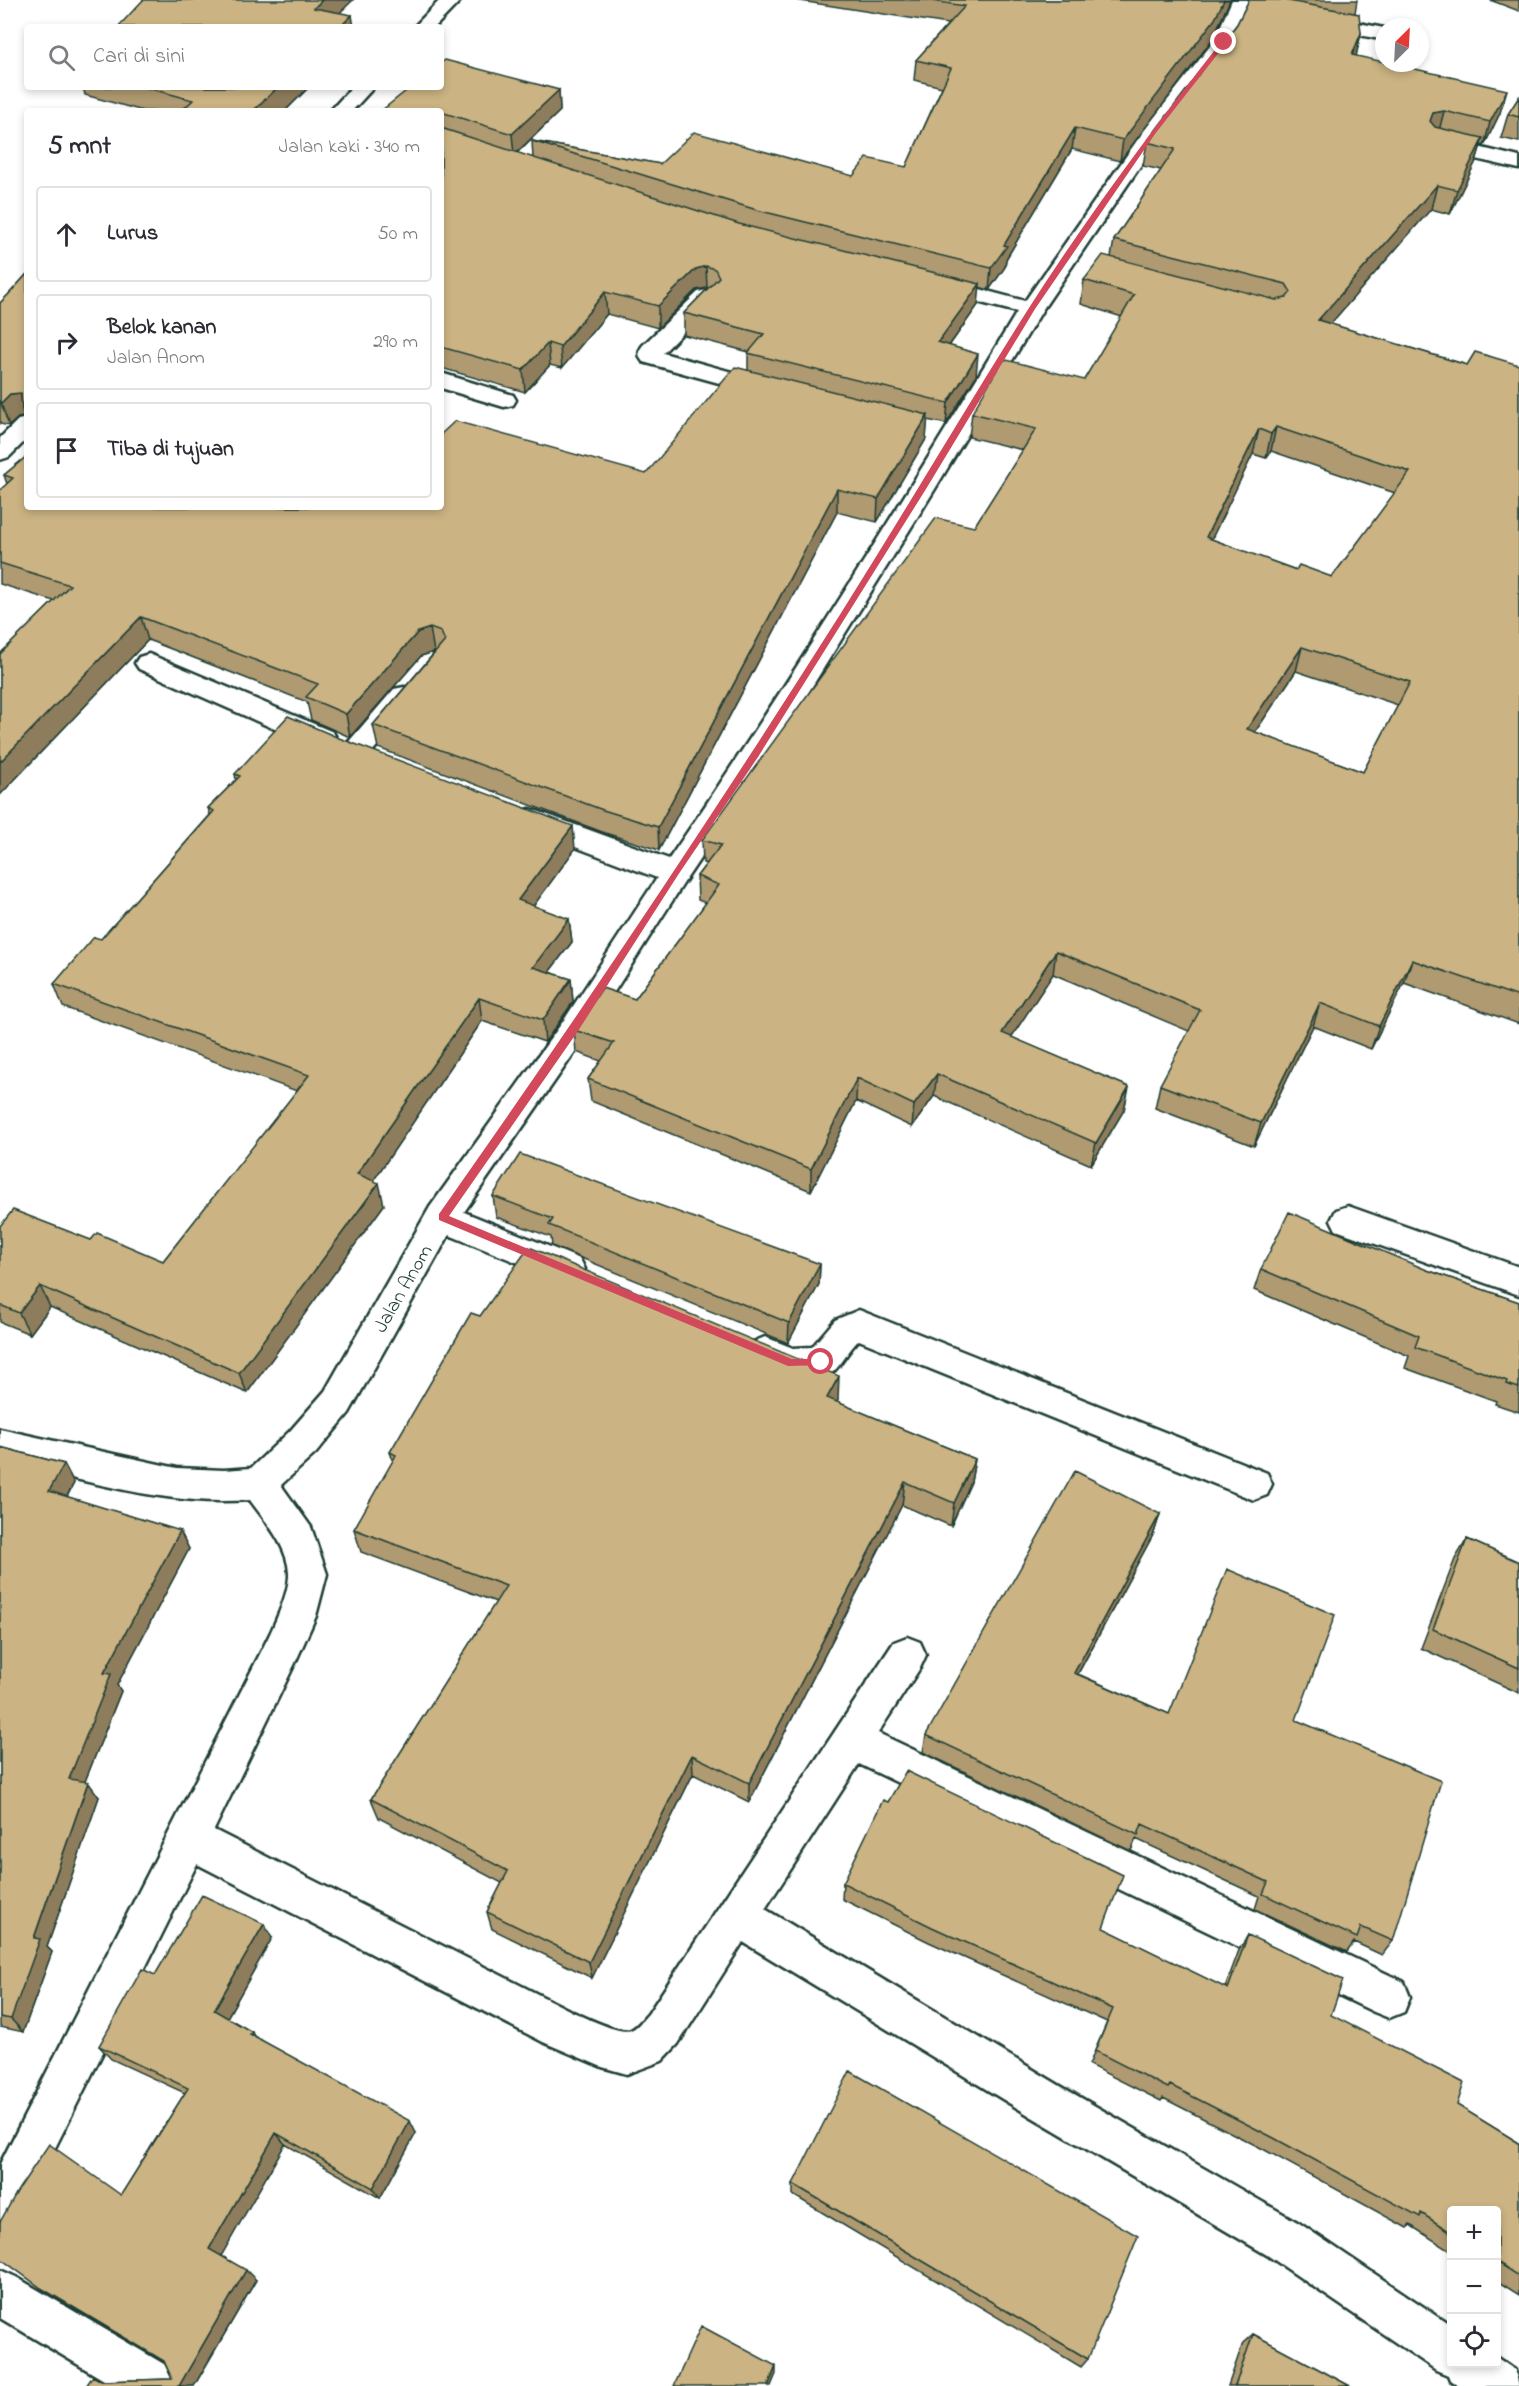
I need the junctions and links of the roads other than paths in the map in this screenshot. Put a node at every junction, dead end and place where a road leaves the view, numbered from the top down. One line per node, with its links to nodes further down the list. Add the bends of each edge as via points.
1 (451, 0): 4 (street)
2 (1248, 6): 12 (street, Jalan Anom, via 1152,133 1074,263)
3 (1296, 17): 5 (street)
4 (427, 24)
5 (1375, 32)
6 (361, 90): 7 (street)
7 (343, 108)
8 (1437, 143): 9 (street)
9 (1519, 163)
10 (916, 280): 12 (street)
11 (706, 297): 14 (street, via 651,350 651,357)
12 (1032, 309): 21 (street, Jalan Anom, via 944,433 755,755)
13 (444, 381): 15 (street)
14 (789, 395)
15 (504, 400)
16 (24, 428): 17 (street)
17 (0, 452)
18 (149, 663): 19 (street, via 366,757)
19 (417, 681)
20 (509, 811): 21 (street)
21 (675, 873): 22 (street, Jalan Anom, via 575,1028)
22 (442, 1217): 24 (street); 28 (street, Jalan Anom, via 337,1402 303,1442)
23 (1348, 1220): 25 (street)
24 (596, 1281)
25 (1519, 1281)
26 (737, 1340): 29 (street, via 792,1363 821,1362 844,1332 859,1325)
27 (0, 1445): 28 (street, via 177,1484)
28 (259, 1483): 32 (street, via 298,1539 308,1574 285,1643)
29 (1254, 1484)
30 (907, 1655): 31 (street)
31 (851, 1740): 33 (street); 34 (street)
32 (189, 1838): 33 (street, via 558,2027 627,2053 647,2046 663,2029); 35 (street)
33 (736, 1915): 37 (street, via 1283,2239)
34 (1389, 1997)
35 (0, 2210)
36 (0, 2293): 39 (street)
37 (1447, 2351)
38 (1472, 2368): 40 (street)
39 (158, 2386)
40 (1499, 2386)

